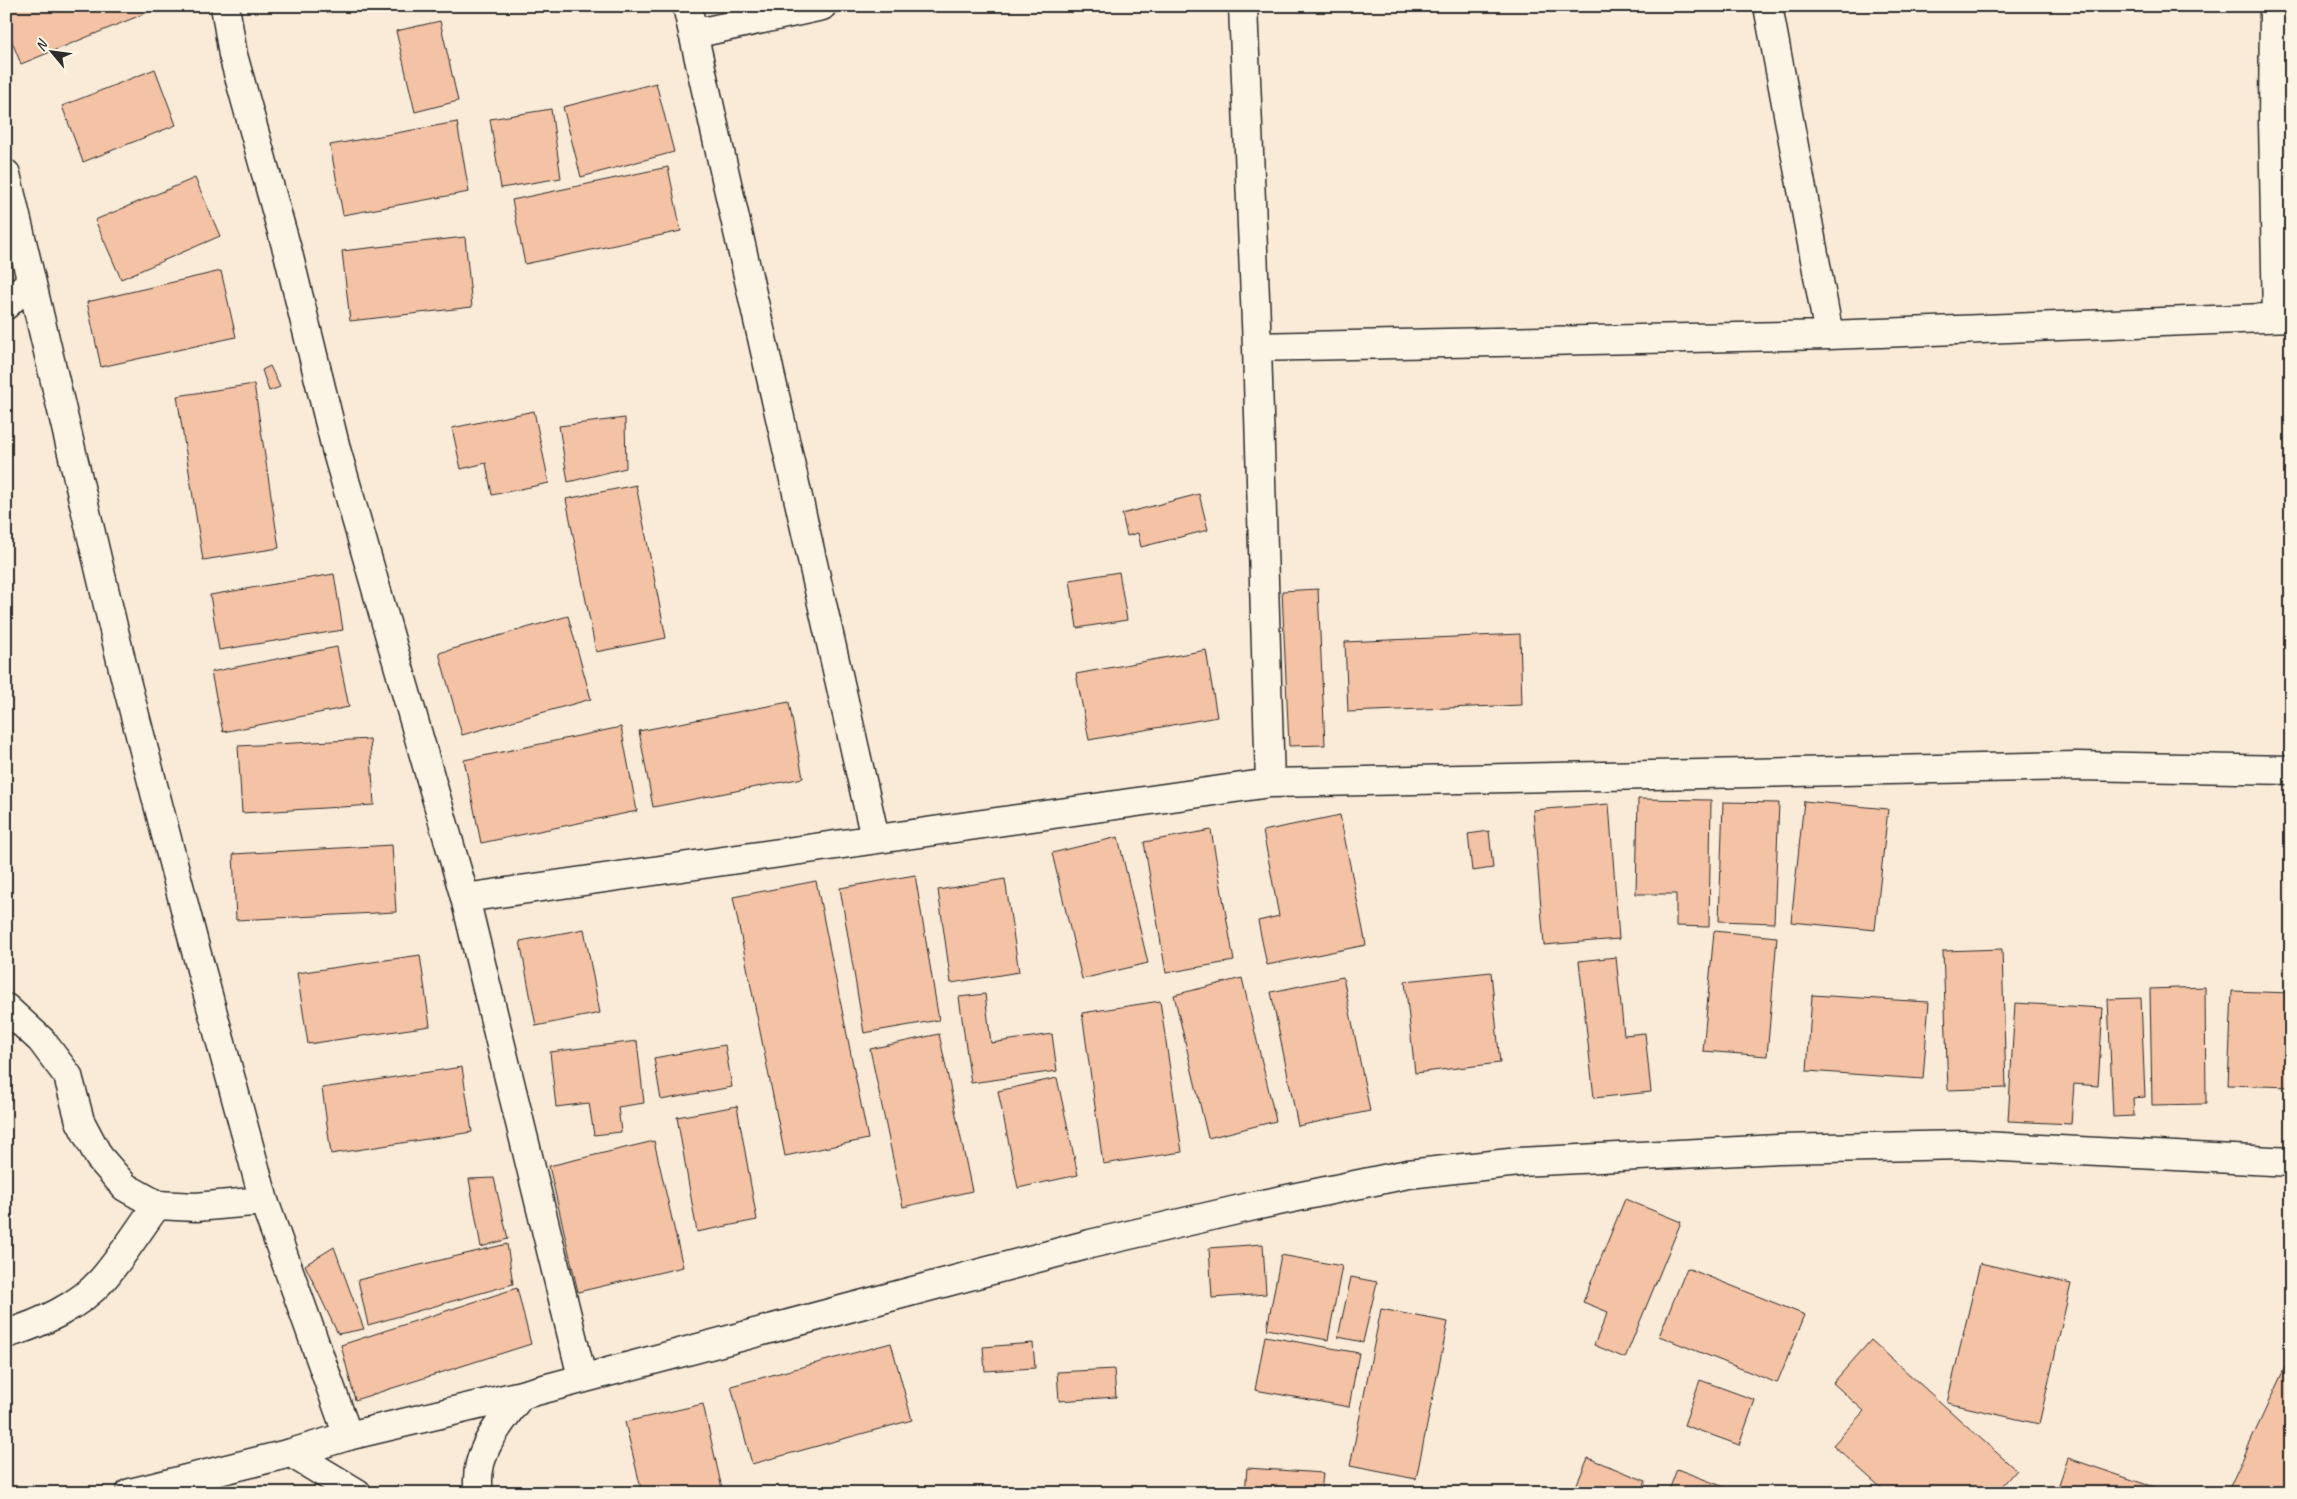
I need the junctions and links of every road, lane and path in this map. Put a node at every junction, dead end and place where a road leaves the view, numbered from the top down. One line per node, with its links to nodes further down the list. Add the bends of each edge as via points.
1 (225, 6): 17 (street, via 233,55 288,253 336,449)
2 (687, 6): 7 (street)
3 (822, 6): 7 (street)
4 (1243, 6): 13 (street)
5 (1768, 6): 12 (street)
6 (2274, 6): 11 (street, via 2272,122)
7 (694, 34): 16 (street)
8 (6, 174): 9 (street)
9 (31, 281): 10 (street); 20 (street, via 125,677)
10 (6, 305)
11 (2284, 317): 12 (street)
12 (1829, 335): 13 (street)
13 (1257, 346): 15 (street)
14 (2291, 770): 15 (street, via 2067,766)
15 (1270, 783): 16 (street)
16 (875, 838): 17 (street)
17 (464, 898): 23 (street)
18 (6, 1008): 21 (street, via 41,1040 68,1076 80,1121 99,1158 124,1187)
19 (2291, 1162): 23 (street, via 1964,1145 1779,1149 1519,1162 1408,1174 1090,1244)
20 (264, 1201): 21 (street); 25 (street)
21 (157, 1205): 22 (street, via 102,1280 75,1303)
22 (6, 1334)
23 (582, 1377): 24 (street)
24 (521, 1395): 25 (street); 29 (street, via 483,1452)
25 (348, 1436): 26 (street)
26 (291, 1452): 27 (street); 28 (street)
27 (130, 1493)
28 (358, 1493)
29 (479, 1493)

